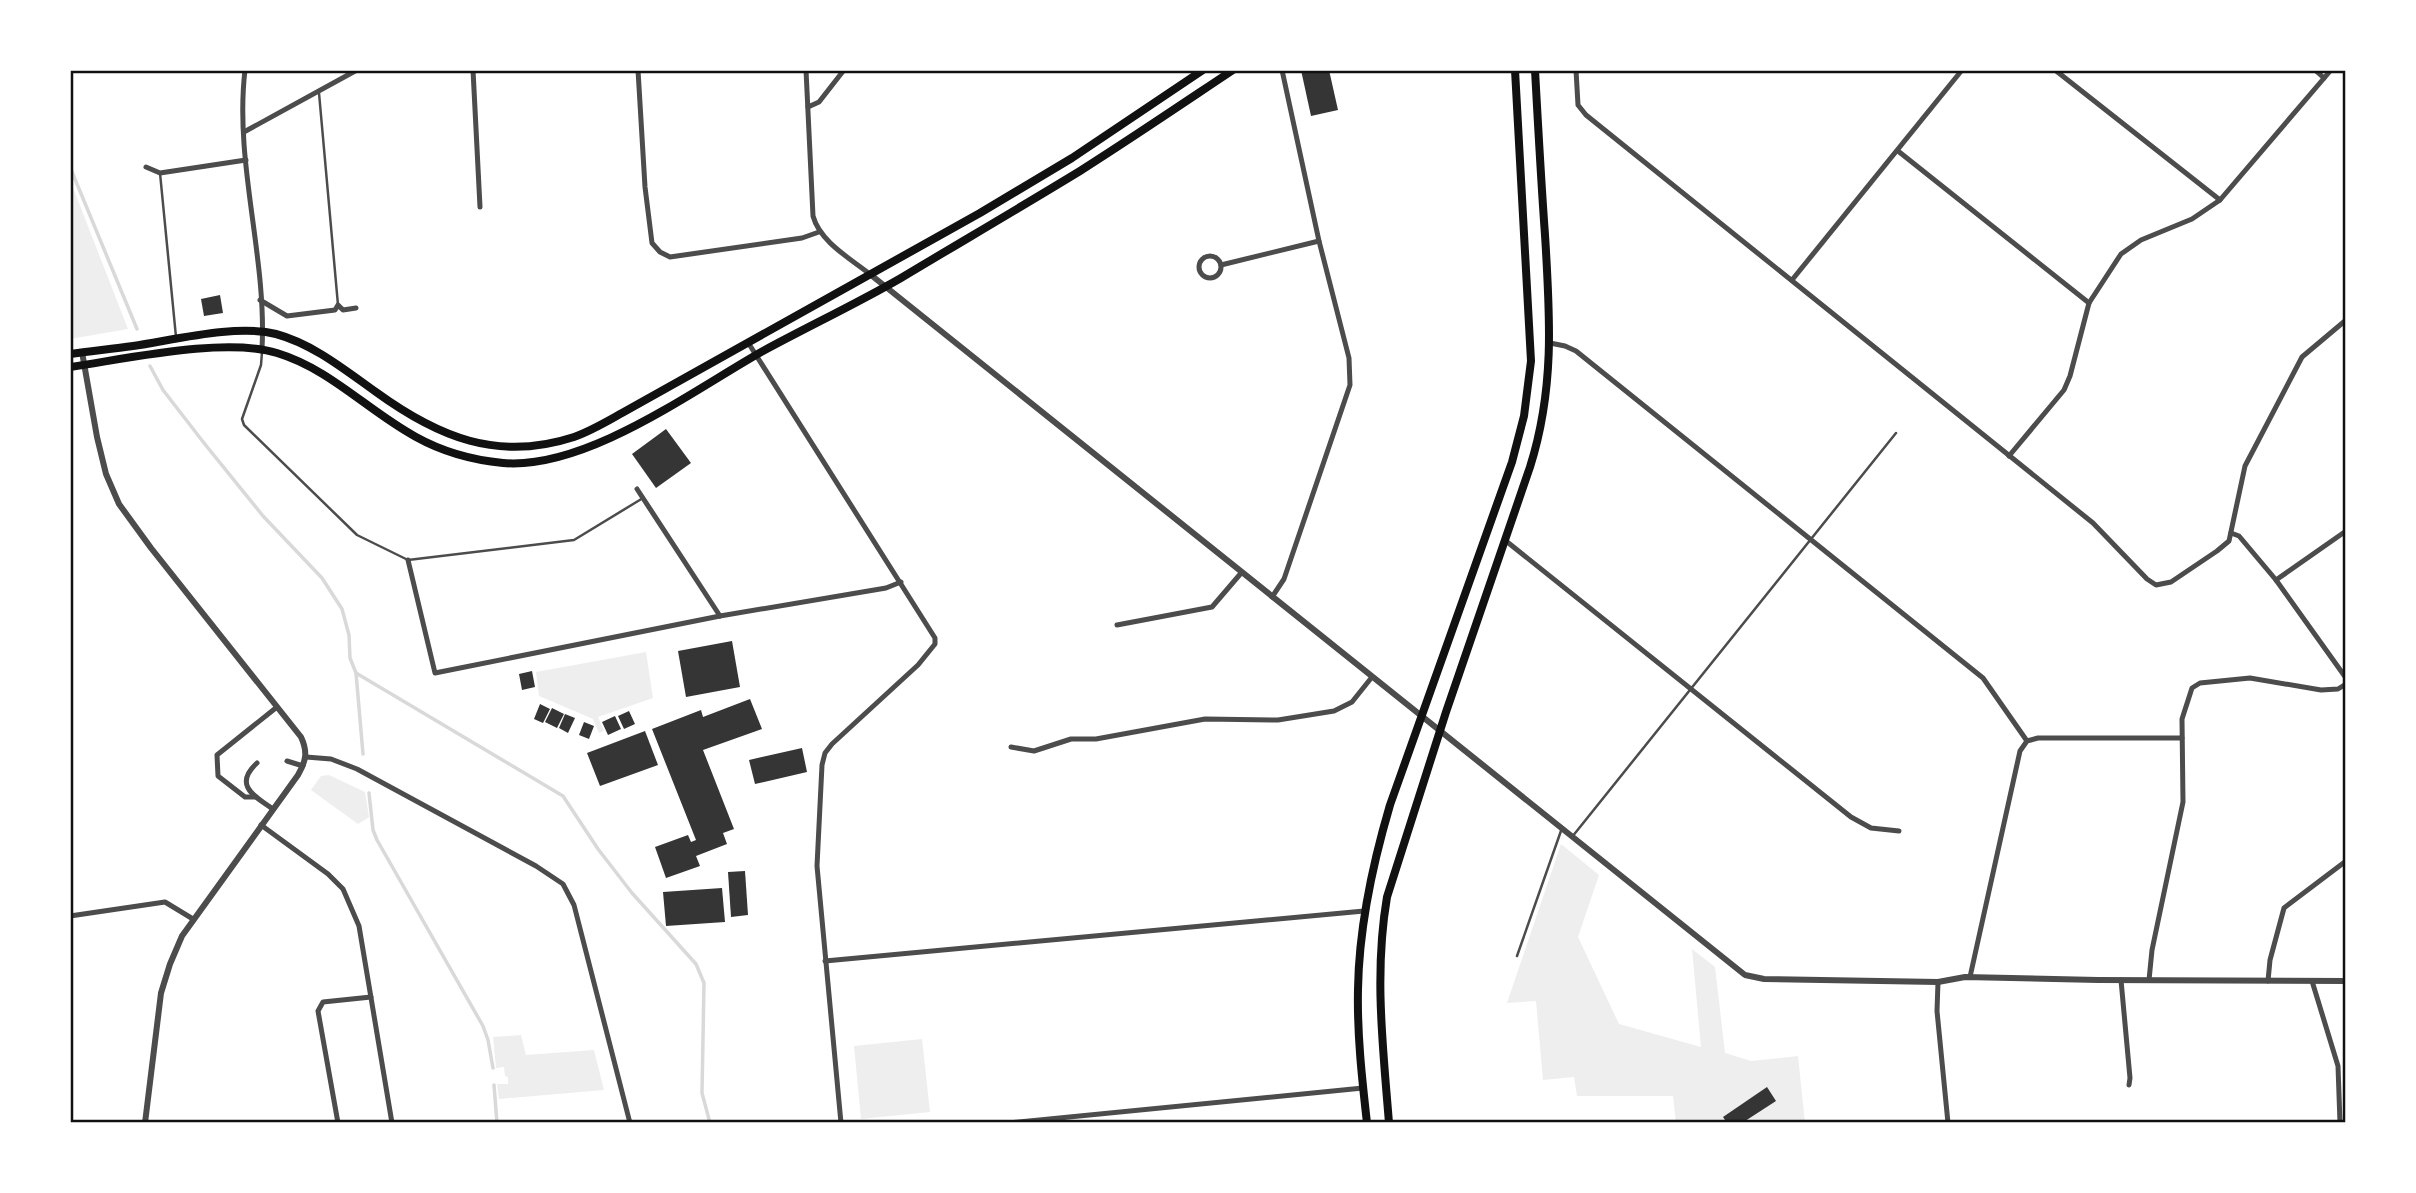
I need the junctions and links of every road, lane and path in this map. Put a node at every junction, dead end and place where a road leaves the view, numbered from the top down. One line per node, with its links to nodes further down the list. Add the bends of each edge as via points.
1 (245, 70): 20 (street)
2 (357, 70): 18 (street)
3 (473, 70): 26 (street)
4 (638, 70): 27 (street, via 645,187 652,243 660,252 670,257)
5 (806, 70): 19 (street)
6 (844, 70): 19 (street, via 819,102)
7 (1203, 70): 30 (highway, via 1072,158)
8 (1233, 70): 32 (highway, via 1081,170)
9 (1282, 70): 28 (street)
10 (1515, 70): 68 (highway, via 1531,361 1527,394 1512,462)
11 (1535, 70): 40 (highway)
12 (1576, 70): 31 (street, via 1582,111)
13 (1962, 70): 21 (street)
14 (2055, 70): 25 (street)
15 (2315, 70): 17 (street)
16 (2331, 70): 17 (street)
17 (2324, 78): 25 (street)
18 (318, 91): 20 (street); 35 (lane)
19 (808, 107): 27 (street, via 813,216)
20 (244, 132): 22 (street)
21 (1898, 151): 31 (street); 34 (street)
22 (246, 160): 24 (street); 33 (street)
23 (146, 167): 24 (street)
24 (160, 173): 39 (lane)
25 (2220, 201): 34 (street, via 2131,246 2110,268)
26 (480, 207)
27 (819, 232): 30 (street)
28 (1319, 241): 29 (street); 60 (street, via 1349,358 1350,385 1284,579)
29 (1221, 265): 29 (street, via 1212,278 1199,269 1210,256)
30 (872, 275): 32 (street); 41 (highway)
31 (1792, 280): 49 (street)
32 (886, 286): 45 (highway); 57 (street)
33 (260, 300): 35 (street, via 292,317 335,310); 38 (street)
34 (2089, 303): 49 (street, via 2064,390)
35 (338, 305): 36 (street, via 343,310)
36 (356, 308)
37 (2346, 320): 53 (street, via 2304,354 2245,466)
38 (263, 332): 39 (highway); 41 (highway, via 326,356 435,429 458,439 502,447 540,445 587,432); 42 (street)
39 (176, 338): 43 (highway)
40 (1550, 343): 54 (street, via 1576,351); 55 (highway, via 1538,444)
41 (749, 344): 45 (street)
42 (262, 349): 45 (highway, via 322,373 429,444 468,457 516,464 571,454 611,438); 46 (highway, via 205,349); 56 (lane, via 244,425 357,535)
43 (82, 352): 44 (highway); 46 (street)
44 (70, 354)
45 (756, 355): 59 (street)
46 (85, 365): 47 (highway); 67 (street, via 106,474 119,504)
47 (70, 368)
48 (1896, 433): 54 (lane)
49 (2010, 456): 53 (street, via 2102,530 2156,584 2171,582 2217,551)
50 (636, 489): 51 (street)
51 (643, 498): 56 (lane, via 574,540); 61 (street)
52 (2346, 531): 58 (street)
53 (2231, 533): 58 (street, via 2239,536)
54 (1810, 539): 66 (lane); 71 (street, via 1983,678)
55 (1506, 541): 66 (street); 69 (highway)
56 (408, 561): 61 (street, via 435,673)
57 (1242, 572): 60 (street); 62 (street, via 1212,607)
58 (2276, 580): 64 (street)
59 (901, 582): 61 (street); 88 (street, via 936,644 822,759 817,866)
60 (1272, 597): 63 (street)
61 (720, 617)
62 (1117, 625)
63 (1373, 677): 68 (street); 72 (street, via 1352,702 1334,711 1278,720 1205,719 1096,739 1071,739 1034,751)
64 (2346, 678)
65 (2346, 684): 70 (street, via 2321,690 2255,678 2196,683 2182,714)
66 (1692, 690): 81 (street, via 1860,823); 82 (lane)
67 (277, 707): 73 (street, via 301,737); 77 (street, via 216,755 218,776 245,797)
68 (1422, 716): 69 (street); 84 (highway, via 1375,855)
69 (1441, 730): 80 (street); 106 (highway, via 1394,871 1382,923 1379,1005)
70 (2182, 738): 71 (street); 90 (street, via 2183,802)
71 (2027, 741): 89 (street, via 2020,751)
72 (1012, 747)
73 (306, 757): 76 (street); 102 (street, via 331,759 357,769 564,884 574,905)
74 (287, 761): 76 (street)
75 (257, 763): 77 (street, via 246,783)
76 (303, 766): 78 (street)
77 (256, 797): 78 (street)
78 (273, 809): 79 (street)
79 (261, 825): 86 (street); 96 (street, via 328,874 342,890 359,926)
80 (1562, 828): 82 (street); 87 (lane)
81 (1899, 831)
82 (1573, 836): 95 (street, via 1751,977)
83 (2346, 861): 92 (street, via 2284,908)
84 (1364, 911): 88 (street); 98 (highway, via 1358,992)
85 (70, 916): 86 (street, via 165,902)
86 (193, 919): 99 (street, via 181,936 161,993)
87 (1517, 956)
88 (825, 961): 103 (street)
89 (1970, 977): 91 (street); 95 (street)
90 (2149, 979): 91 (street); 92 (street)
91 (2121, 980): 97 (street)
92 (2268, 981): 93 (street)
93 (2312, 981): 94 (street); 108 (street, via 2337,1066)
94 (2346, 981)
95 (1938, 982): 107 (street)
96 (371, 997): 100 (street, via 323,1003 318,1011); 101 (street)
97 (2129, 1085)
98 (1363, 1088): 104 (street); 105 (highway)
99 (145, 1123)
100 (338, 1123)
101 (392, 1123)
102 (629, 1123)
103 (841, 1123)
104 (1009, 1123)
105 (1367, 1123)
106 (1390, 1123)
107 (1948, 1123)
108 (2340, 1123)

